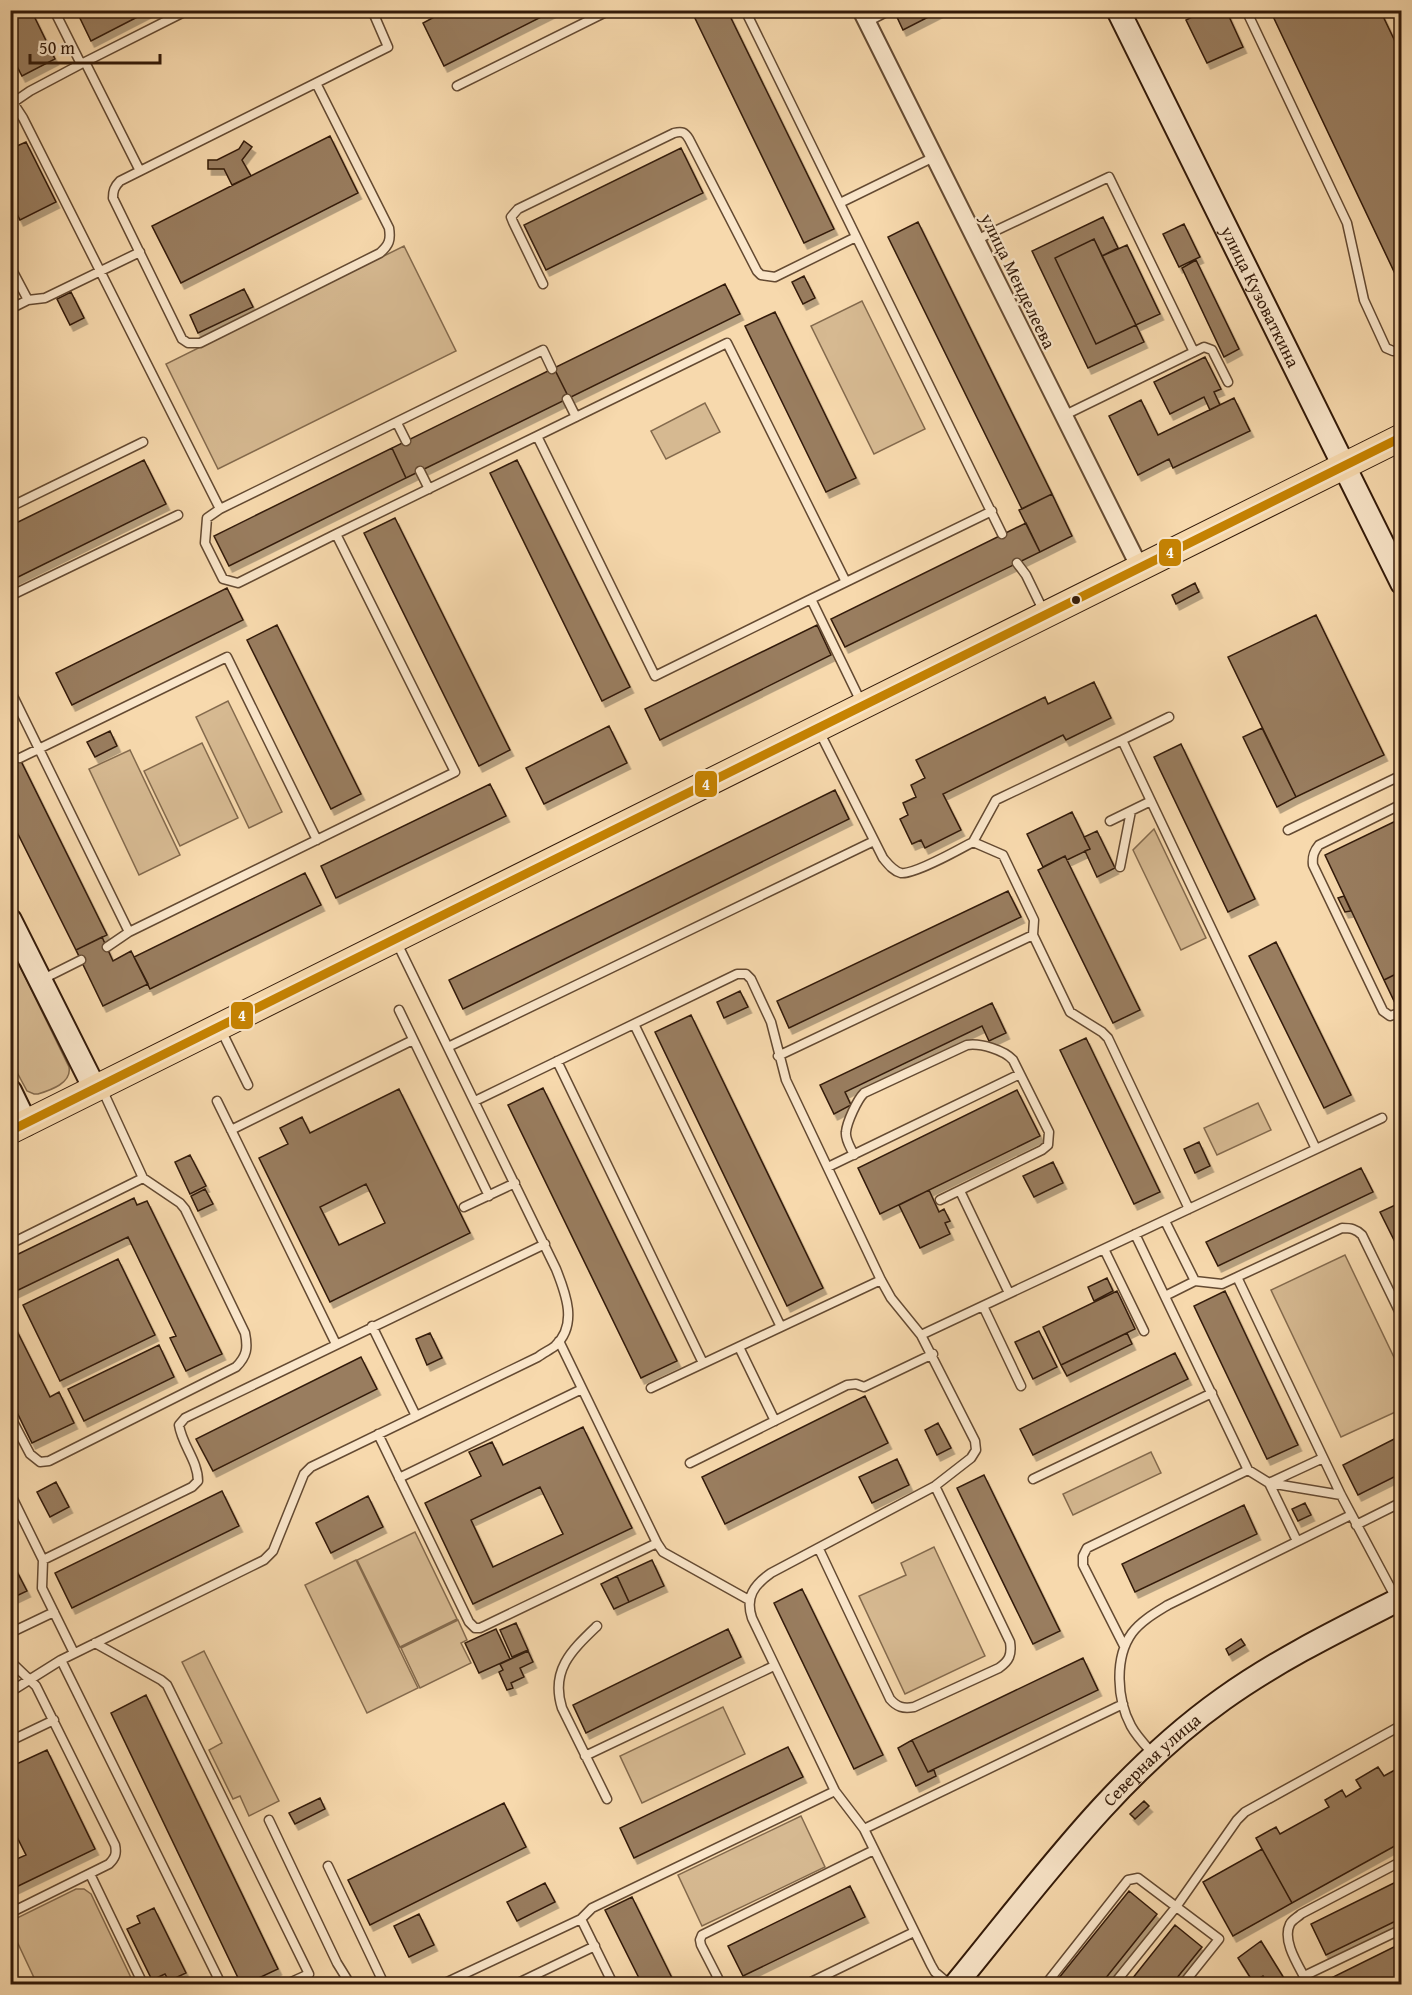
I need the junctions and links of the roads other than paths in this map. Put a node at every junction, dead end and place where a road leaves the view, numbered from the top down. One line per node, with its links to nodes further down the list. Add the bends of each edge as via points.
1 (54, 10): 10 (lane)
2 (188, 10): 10 (lane)
3 (372, 10): 11 (lane, via 388,47)
4 (610, 10): 12 (lane)
5 (745, 10): 16 (lane)
6 (890, 10): 9 (lane)
7 (1118, 10): 37 (main road, улица Кузоваткина)
8 (1246, 10): 25 (lane, via 1347,224 1364,300 1386,348)
9 (864, 16): 14 (street, улица Менделеева)
10 (83, 63): 13 (lane); 15 (lane)
11 (315, 83): 15 (lane); 19 (lane, via 389,228 391,238 380,253 200,343 188,343 182,339)
12 (458, 86)
13 (11, 101): 21 (lane)
14 (934, 157): 16 (lane); 18 (street, улица Менделеева)
15 (140, 171): 19 (lane, via 120,181 113,198)
16 (840, 203): 17 (lane)
17 (856, 237): 22 (lane, via 775,277 761,275 689,139 681,131 514,213 513,222); 42 (lane)
18 (976, 240): 26 (lane, via 1109,177); 30 (street, улица Менделеева)
19 (140, 252): 21 (lane)
20 (10, 267): 23 (lane)
21 (100, 271): 23 (lane, via 45,298); 41 (lane)
22 (543, 284)
23 (27, 300): 24 (lane)
24 (10, 309)
25 (1401, 351)
26 (1194, 352): 28 (lane, via 1210,348); 30 (lane)
27 (552, 369): 32 (lane, via 543,350)
28 (1228, 382)
29 (567, 399): 31 (lane)
30 (1063, 416): 47 (street, улица Менделеева)
31 (576, 417): 33 (lane); 48 (lane, via 727,343)
32 (397, 423): 35 (lane); 41 (lane)
33 (537, 436): 39 (lane); 51 (lane, via 655,676)
34 (1401, 437): 37 (main road)
35 (406, 441)
36 (142, 442): 40 (lane)
37 (1344, 465): 47 (main road); 49 (main road, улица Кузоваткина)
38 (420, 471): 39 (lane)
39 (429, 489): 44 (lane)
40 (10, 507)
41 (220, 509): 44 (lane, via 207,518 205,543 223,579 238,583)
42 (992, 511): 45 (lane); 48 (lane)
43 (178, 515): 50 (lane)
44 (336, 534): 66 (lane, via 455,772)
45 (1002, 534)
46 (1017, 563): 52 (lane)
47 (1140, 568): 52 (main road)
48 (846, 582): 51 (lane)
49 (1401, 583)
50 (10, 596)
51 (811, 599): 54 (lane)
52 (1046, 615): 54 (main road)
53 (10, 690): 58 (lane)
54 (864, 707): 56 (main road)
55 (1169, 717): 57 (lane)
56 (818, 729): 67 (lane); 73 (main road)
57 (1122, 740): 61 (lane); 68 (lane, via 996,800)
58 (39, 749): 59 (lane); 66 (lane, via 228,657); 71 (lane)
59 (20, 758)
60 (1401, 775): 65 (lane)
61 (1151, 801): 63 (lane); 94 (lane)
62 (1401, 804): 78 (lane, via 1318,844 1312,858 1383,1011 1390,1017)
63 (1131, 811): 64 (lane); 69 (lane)
64 (1110, 821)
65 (1288, 830)
66 (316, 840): 71 (lane)
67 (874, 841): 68 (lane, via 890,867 902,873); 82 (lane)
68 (973, 842): 72 (lane, via 1004,855 1034,920)
69 (1120, 867)
70 (10, 920): 76 (main road)
71 (129, 932): 74 (lane)
72 (1033, 934): 83 (lane); 103 (lane, via 1070,1012 1108,1038)
73 (395, 939): 80 (main road); 82 (lane)
74 (107, 947)
75 (81, 960): 76 (lane)
76 (41, 980): 87 (main road)
77 (399, 1010): 81 (lane)
78 (1401, 1012)
79 (634, 1024): 83 (lane, via 737,974 746,974 767,1011); 84 (lane); 117 (lane)
80 (219, 1027): 86 (lane); 87 (main road)
81 (413, 1040): 93 (lane); 100 (lane)
82 (448, 1047): 90 (lane)
83 (778, 1056): 96 (lane)
84 (557, 1060): 90 (lane); 124 (lane)
85 (1020, 1074): 95 (lane); 95 (lane, via 1008,1054 968,1044 864,1093 846,1133); 99 (lane, via 1048,1131 1048,1145)
86 (248, 1086)
87 (98, 1088): 92 (main road); 97 (lane)
88 (10, 1091): 92 (main road)
89 (217, 1101): 93 (lane)
90 (475, 1101): 98 (lane)
91 (1382, 1118): 94 (lane)
92 (18, 1127)
93 (231, 1130): 121 (lane)
94 (1316, 1149): 103 (lane)
95 (854, 1155): 96 (lane)
96 (828, 1167): 110 (lane)
97 (143, 1178): 106 (lane); 129 (lane, via 185,1209 245,1333 248,1347 244,1359 236,1367 49,1461 40,1462 30,1454)
98 (515, 1183): 100 (lane); 107 (lane)
99 (960, 1191): 101 (lane); 112 (lane)
100 (489, 1196): 102 (lane)
101 (940, 1200)
102 (464, 1207)
103 (1189, 1209): 104 (lane)
104 (1164, 1221): 105 (lane); 111 (lane)
105 (1135, 1234): 108 (lane); 113 (lane)
106 (10, 1244)
107 (545, 1244): 116 (lane); 120 (lane, via 568,1298 568,1320)
108 (1104, 1249): 112 (lane); 118 (lane)
109 (1237, 1277): 111 (lane, via 1222,1284); 115 (lane, via 1342,1228 1351,1228 1362,1235); 133 (lane)
110 (881, 1280): 117 (lane); 119 (lane)
111 (1195, 1281): 113 (lane)
112 (1009, 1293): 114 (lane)
113 (1165, 1296): 128 (lane)
114 (983, 1306): 119 (lane); 125 (lane)
115 (1401, 1317)
116 (372, 1326): 121 (lane); 130 (lane)
117 (781, 1327): 122 (lane)
118 (1144, 1331)
119 (921, 1335): 123 (lane)
120 (559, 1341): 127 (lane); 130 (lane, via 538,1357)
121 (336, 1344): 148 (lane, via 185,1418 178,1425 198,1471 198,1480 192,1487)
122 (739, 1347): 124 (lane); 131 (lane)
123 (933, 1354): 131 (lane, via 864,1387 856,1383 847,1385); 139 (lane, via 976,1450)
124 (703, 1363): 126 (lane)
125 (1021, 1386)
126 (651, 1388)
127 (582, 1389): 136 (lane); 146 (lane)
128 (1212, 1393): 135 (lane); 137 (lane)
129 (10, 1416)
130 (416, 1416): 132 (lane)
131 (776, 1421): 134 (lane)
132 (378, 1434): 136 (lane); 154 (lane, via 304,1474 273,1551 264,1560)
133 (1323, 1458): 138 (lane); 141 (lane)
134 (690, 1463)
135 (1248, 1470): 138 (lane); 155 (lane, via 1087,1548 1083,1565)
136 (399, 1478): 146 (lane, via 475,1628)
137 (1033, 1479)
138 (1269, 1484): 141 (lane); 145 (lane)
139 (935, 1486): 147 (lane); 147 (lane, via 1010,1642 1008,1662 999,1668 914,1707 896,1706)
140 (10, 1493): 148 (lane)
141 (1341, 1495): 143 (lane)
142 (1401, 1502): 144 (lane)
143 (1351, 1515): 144 (lane); 145 (lane)
144 (1356, 1525): 149 (lane)
145 (1297, 1541): 155 (lane, via 1168,1605 1143,1622)
146 (657, 1543): 150 (lane, via 663,1552)
147 (819, 1549): 150 (lane, via 760,1581)
148 (43, 1560): 151 (lane, via 41,1582)
149 (1399, 1599): 166 (main road, Северная улица, via 1223,1699)
150 (749, 1600): 159 (lane, via 752,1618)
151 (54, 1612): 153 (lane); 156 (lane)
152 (597, 1626): 167 (lane, via 571,1651 559,1683 562,1708)
153 (10, 1633)
154 (95, 1643): 156 (lane); 186 (lane, via 167,1686 309,1974)
155 (1124, 1646): 162 (lane)
156 (74, 1653): 157 (lane)
157 (61, 1660): 160 (lane); 185 (lane)
158 (10, 1661): 160 (lane)
159 (774, 1666): 167 (lane); 168 (lane)
160 (31, 1678): 161 (lane); 163 (lane)
161 (10, 1692)
162 (1122, 1704): 166 (lane, via 1134,1732); 171 (lane)
163 (54, 1720): 165 (lane); 175 (lane, via 116,1845 113,1860)
164 (1401, 1725): 176 (lane, via 1245,1812)
165 (10, 1741)
166 (1154, 1755): 195 (main road, Северная улица, via 1074,1839)
167 (585, 1756): 169 (lane)
168 (835, 1791): 171 (lane); 178 (lane, via 592,1908)
169 (607, 1799)
170 (269, 1820): 187 (lane)
171 (864, 1829): 172 (lane)
172 (874, 1850): 180 (lane); 192 (lane, via 702,1935 701,1945)
173 (1401, 1861): 182 (lane, via 1290,1923 1289,1945)
174 (328, 1866): 188 (lane)
175 (90, 1874): 177 (lane); 184 (lane)
176 (1176, 1907): 196 (lane, via 1138,1878 1128,1880); 197 (lane); 198 (lane, via 1219,1940)
177 (10, 1913)
178 (582, 1919): 181 (lane); 183 (lane)
179 (1401, 1929): 182 (lane)
180 (914, 1932): 193 (lane); 194 (lane, via 935,1972)
181 (595, 1946): 190 (lane); 191 (lane)
182 (1306, 1980)
183 (445, 1983): 189 (lane)
184 (143, 1984)
185 (221, 1984)
186 (287, 1984)
187 (350, 1984)
188 (384, 1984)
189 (459, 1984)
190 (516, 1984)
191 (613, 1984)
192 (721, 1984)
193 (807, 1984)
194 (949, 1984)
195 (956, 1984)
196 (1046, 1984)
197 (1114, 1984)
198 (1183, 1984)

